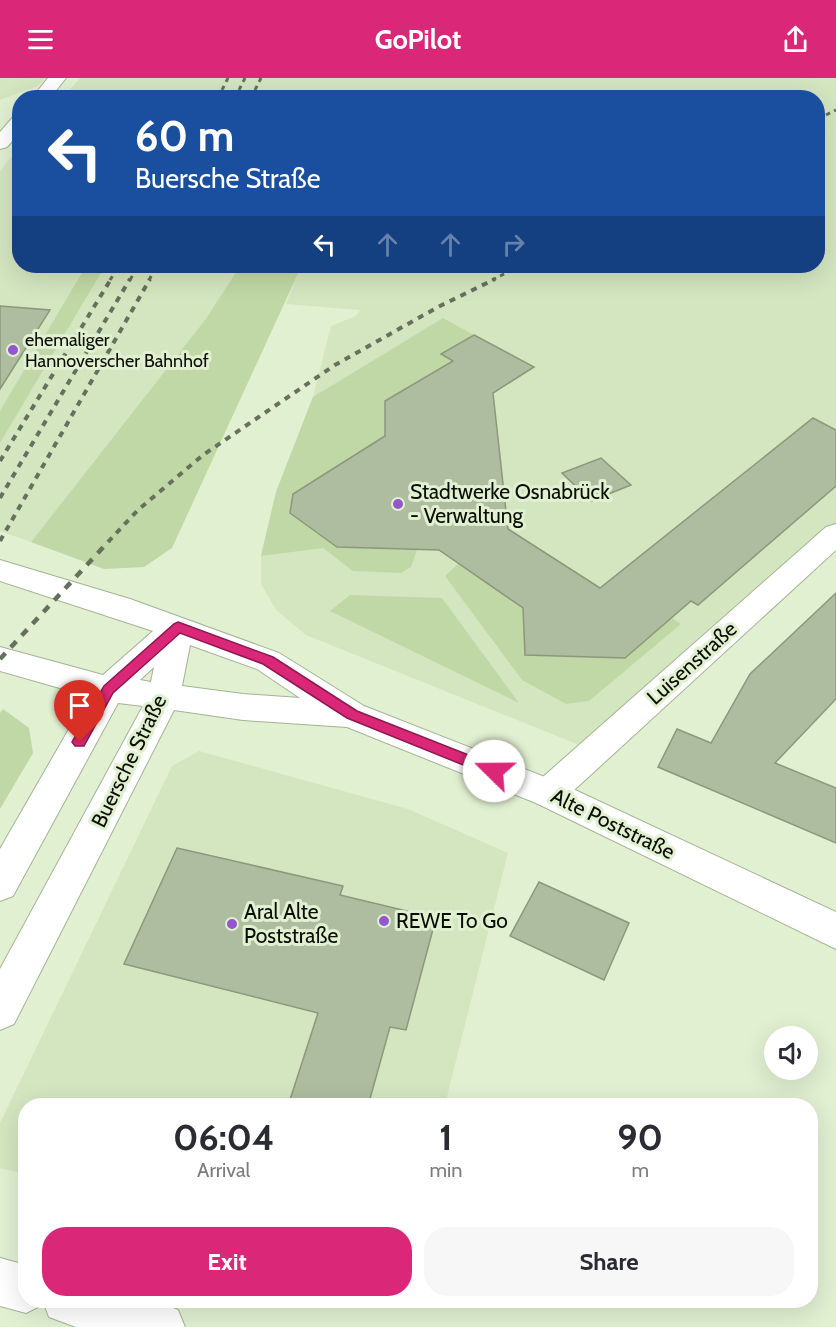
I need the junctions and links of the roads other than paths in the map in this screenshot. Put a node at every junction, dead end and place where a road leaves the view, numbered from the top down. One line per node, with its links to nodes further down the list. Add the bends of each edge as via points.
1 (57, 78): 2 (main road)
2 (47, 90)
3 (12, 129): 4 (main road)
4 (0, 143)
5 (836, 534): 12 (main road, Luisenstraße)
6 (0, 570): 7 (main road, Alte Poststraße)
7 (178, 627): 9 (main road, Buersche Straße); 10 (main road, Buersche Straße); 11 (main road, Alte Poststraße, via 268,661)
8 (0, 659): 9 (main road, Alte Poststraße)
9 (109, 689): 10 (main road, Alte Poststraße); 13 (main road, Buersche Straße)
10 (164, 697): 11 (main road, Alte Poststraße); 15 (main road, Buersche Straße)
11 (352, 715): 12 (main road, Alte Poststraße)
12 (548, 793): 14 (main road, Alte Poststraße)
13 (0, 884)
14 (836, 931)
15 (0, 1010)
16 (0, 1282): 17 (main road)
17 (18, 1287)
18 (94, 1308): 19 (main road)
19 (160, 1327)

